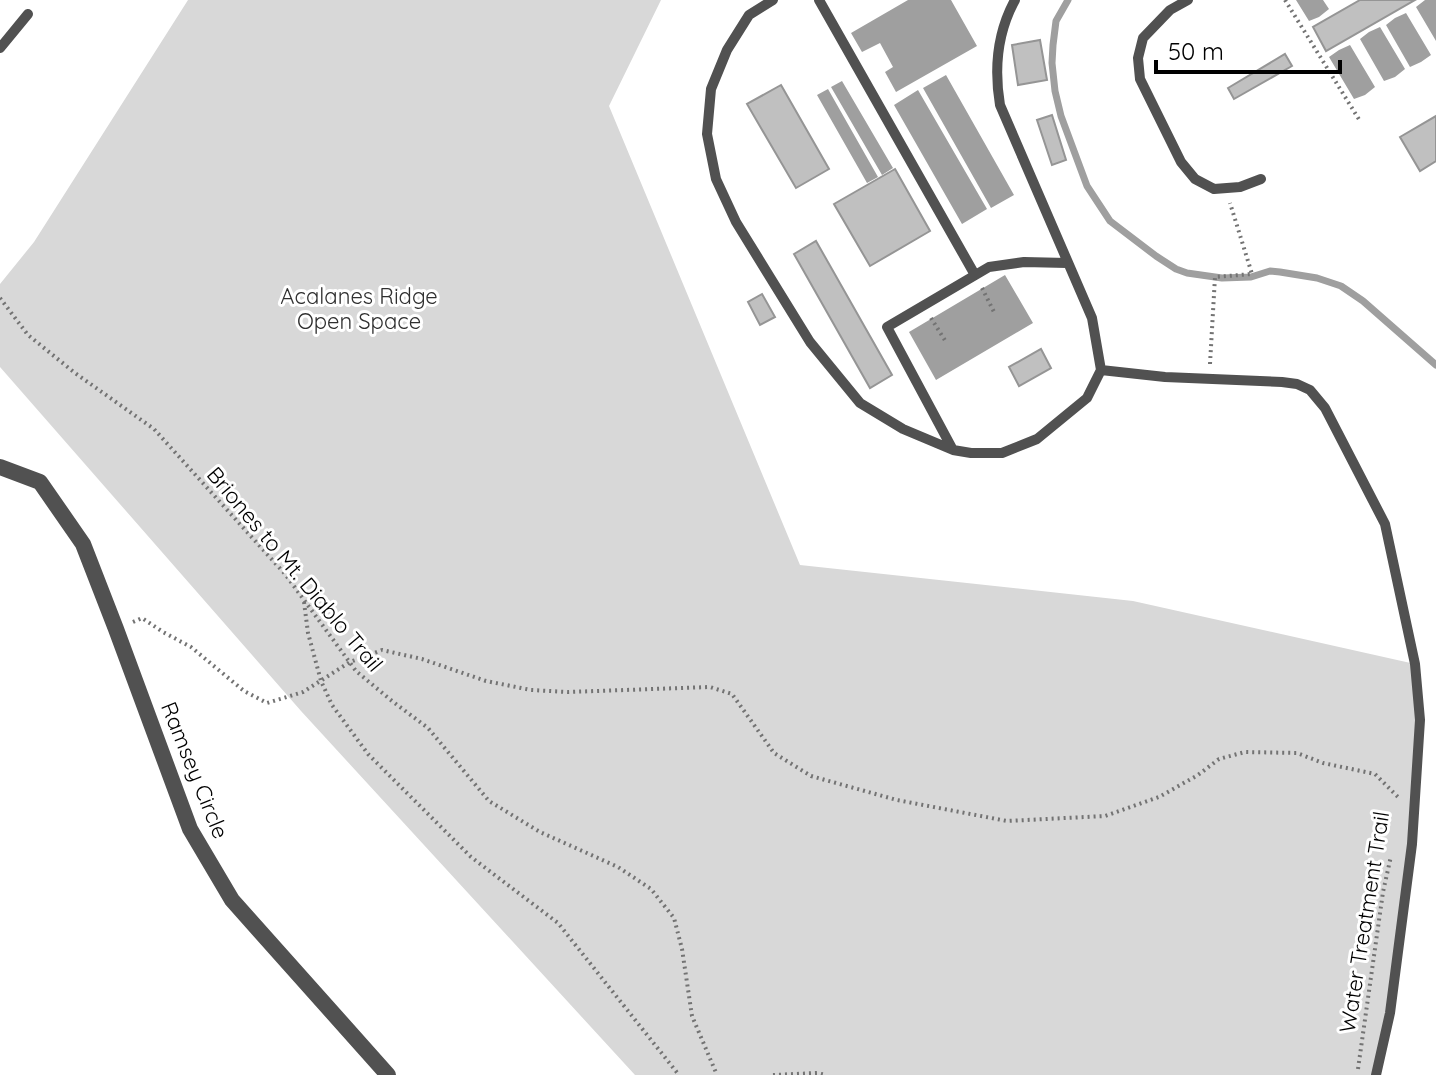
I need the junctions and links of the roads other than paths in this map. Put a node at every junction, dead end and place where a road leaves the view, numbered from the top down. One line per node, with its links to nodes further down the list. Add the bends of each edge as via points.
1 (773, 0): 11 (lane, via 749,15 711,89 707,134 716,179 736,222 810,342 860,403)
2 (819, 0): 9 (lane)
3 (1015, 0): 8 (lane, via 999,43 1000,105)
4 (1188, 0): 7 (lane, via 1143,38 1140,79 1181,162 1195,179 1214,189)
5 (28, 14): 6 (lane)
6 (0, 48)
7 (1261, 179)
8 (1067, 263): 9 (lane, via 1024,262 989,267); 10 (lane, via 1092,318)
9 (975, 275): 11 (lane, via 887,327)
10 (1101, 370): 11 (lane, via 1087,398 1037,439 1002,453); 14 (lane, via 1282,382 1310,390 1325,408 1385,524 1415,664 1420,720 1412,844 1390,1013)
11 (953, 450)
12 (0, 467): 13 (street, Ramsey Circle, via 40,482 83,544 190,829 232,900)
13 (388, 1075)
14 (1376, 1075)

